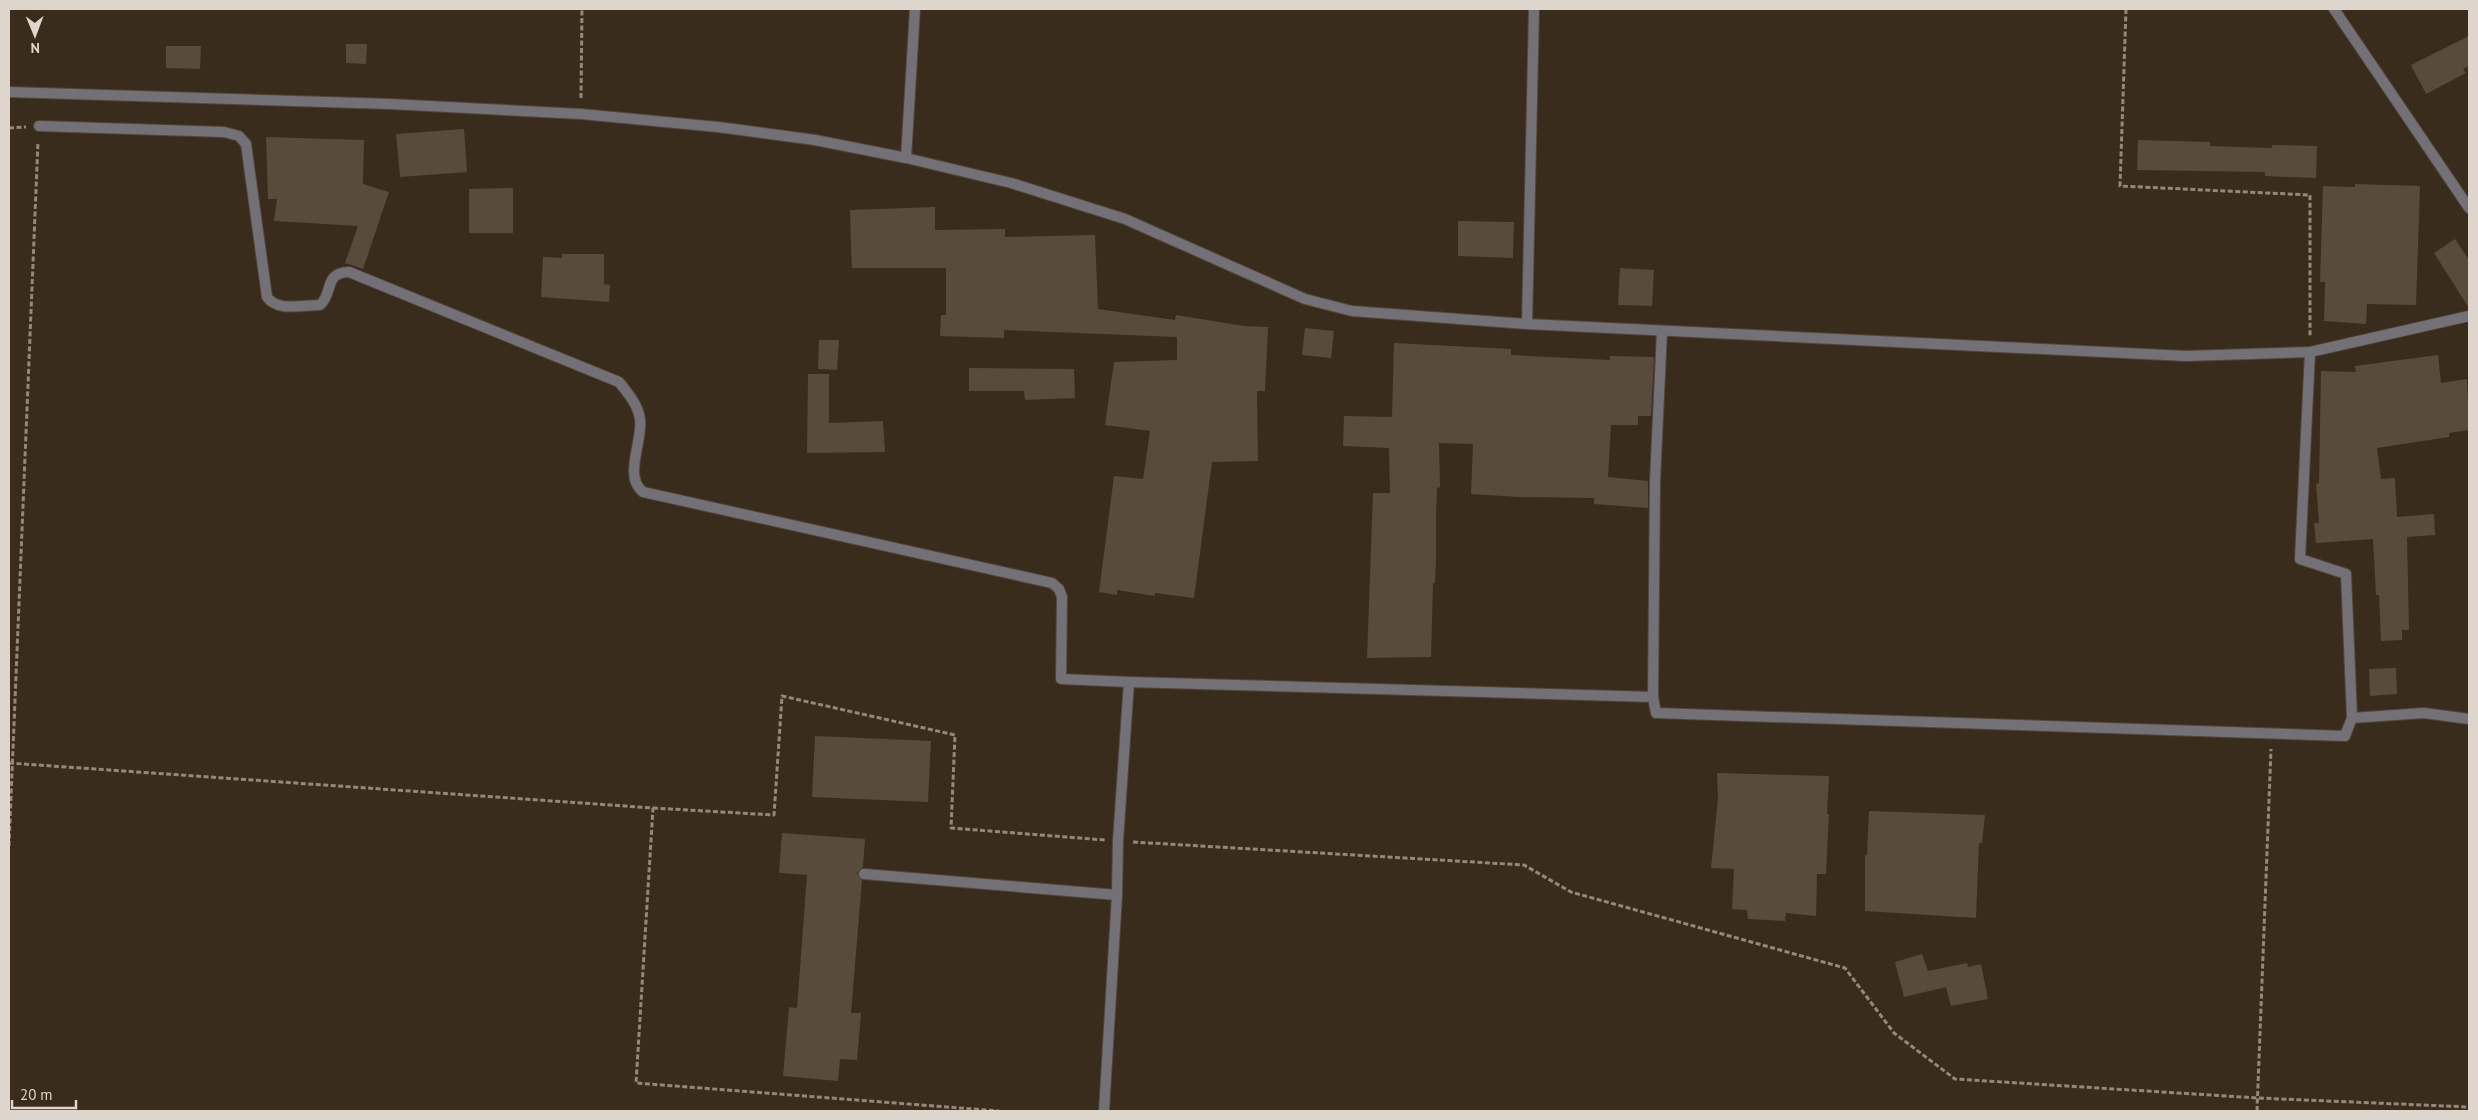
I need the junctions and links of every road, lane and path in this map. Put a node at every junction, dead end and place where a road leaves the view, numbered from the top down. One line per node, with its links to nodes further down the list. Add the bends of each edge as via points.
1 (582, 9): 7 (path)
2 (915, 9): 9 (street)
3 (1534, 9): 12 (street)
4 (2126, 9): 14 (path, via 2120,186 2310,195)
5 (2334, 9): 10 (street)
6 (9, 92): 7 (street, via 390,104)
7 (581, 114): 9 (street, via 815,140)
8 (39, 126): 15 (street, via 224,132 239,136 246,144 267,297 272,304 320,305 332,278 340,272 349,272 619,382 632,399 640,418 633,477 643,492 1052,583 1060,589 1062,598 1061,679); 21 (path)
9 (906, 158): 12 (street, via 1011,183 1125,219 1305,299 1352,311)
10 (2469, 208)
11 (2469, 316): 14 (street)
12 (1527, 324): 13 (street)
13 (1662, 331): 14 (street, via 2186,356); 16 (street, via 1655,481)
14 (2310, 352): 17 (street, via 2300,559 2346,574)
15 (1129, 682): 16 (street); 23 (street)
16 (1653, 697): 19 (street, via 1656,713)
17 (2352, 718): 18 (street, via 2424,713); 19 (street, via 2344,736)
18 (2469, 719)
19 (2272, 733): 27 (path)
20 (9, 763): 21 (path)
21 (14, 763): 22 (path); 24 (path)
22 (653, 808): 23 (path, via 774,815 782,696 955,735 951,828); 29 (path, via 636,1084)
23 (1118, 841): 26 (street); 27 (path, via 1524,866 1571,892 1845,968 1894,1033 1955,1078)
24 (9, 846)
25 (864, 874): 26 (street)
26 (1117, 895): 30 (street)
27 (2258, 1098): 28 (path); 31 (path)
28 (2469, 1107)
29 (999, 1111)
30 (1104, 1111)
31 (2257, 1111)

